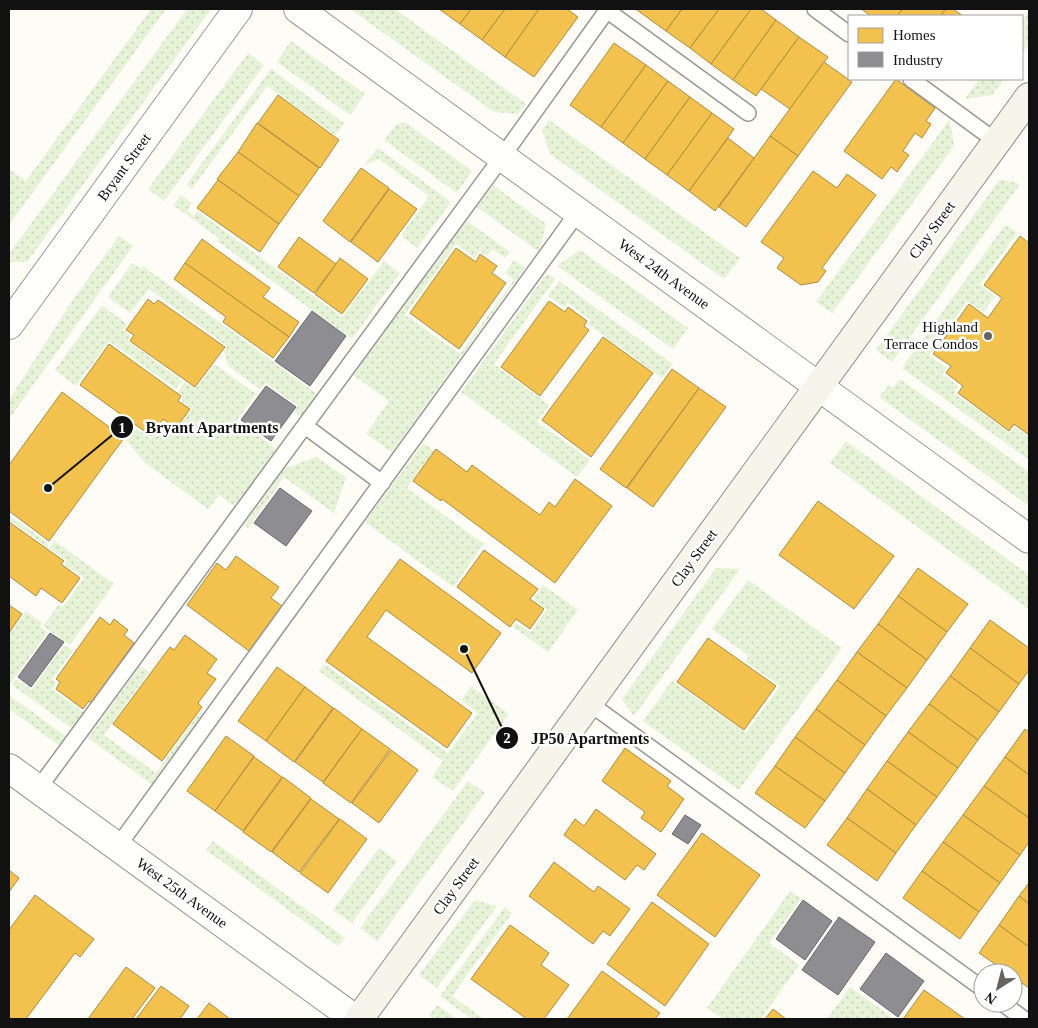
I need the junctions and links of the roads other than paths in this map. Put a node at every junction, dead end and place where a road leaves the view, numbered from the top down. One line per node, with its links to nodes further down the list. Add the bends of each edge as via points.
1 (238, 9): 12 (street, Bryant Street)
2 (298, 9): 10 (street, West 24th Avenue)
3 (606, 9): 8 (lane); 10 (lane)
4 (815, 9): 5 (lane)
5 (848, 33)
6 (913, 80): 9 (lane)
7 (1029, 97): 9 (street, Clay Street)
8 (748, 113)
9 (997, 142): 14 (street, Clay Street)
10 (502, 157): 11 (street, West 24th Avenue); 15 (lane)
11 (578, 212): 14 (street, West 24th Avenue); 16 (lane)
12 (17, 296): 13 (street, Bryant Street)
13 (9, 325)
14 (819, 386): 17 (street, West 24th Avenue); 18 (street, Clay Street)
15 (305, 426): 16 (lane); 20 (lane)
16 (382, 483): 21 (lane)
17 (1029, 539)
18 (589, 703): 22 (lane); 23 (street, Clay Street)
19 (9, 768): 20 (street, West 25th Avenue)
20 (38, 790): 21 (street, West 25th Avenue)
21 (118, 846): 23 (street, West 25th Avenue)
22 (973, 982)
23 (357, 1019)

